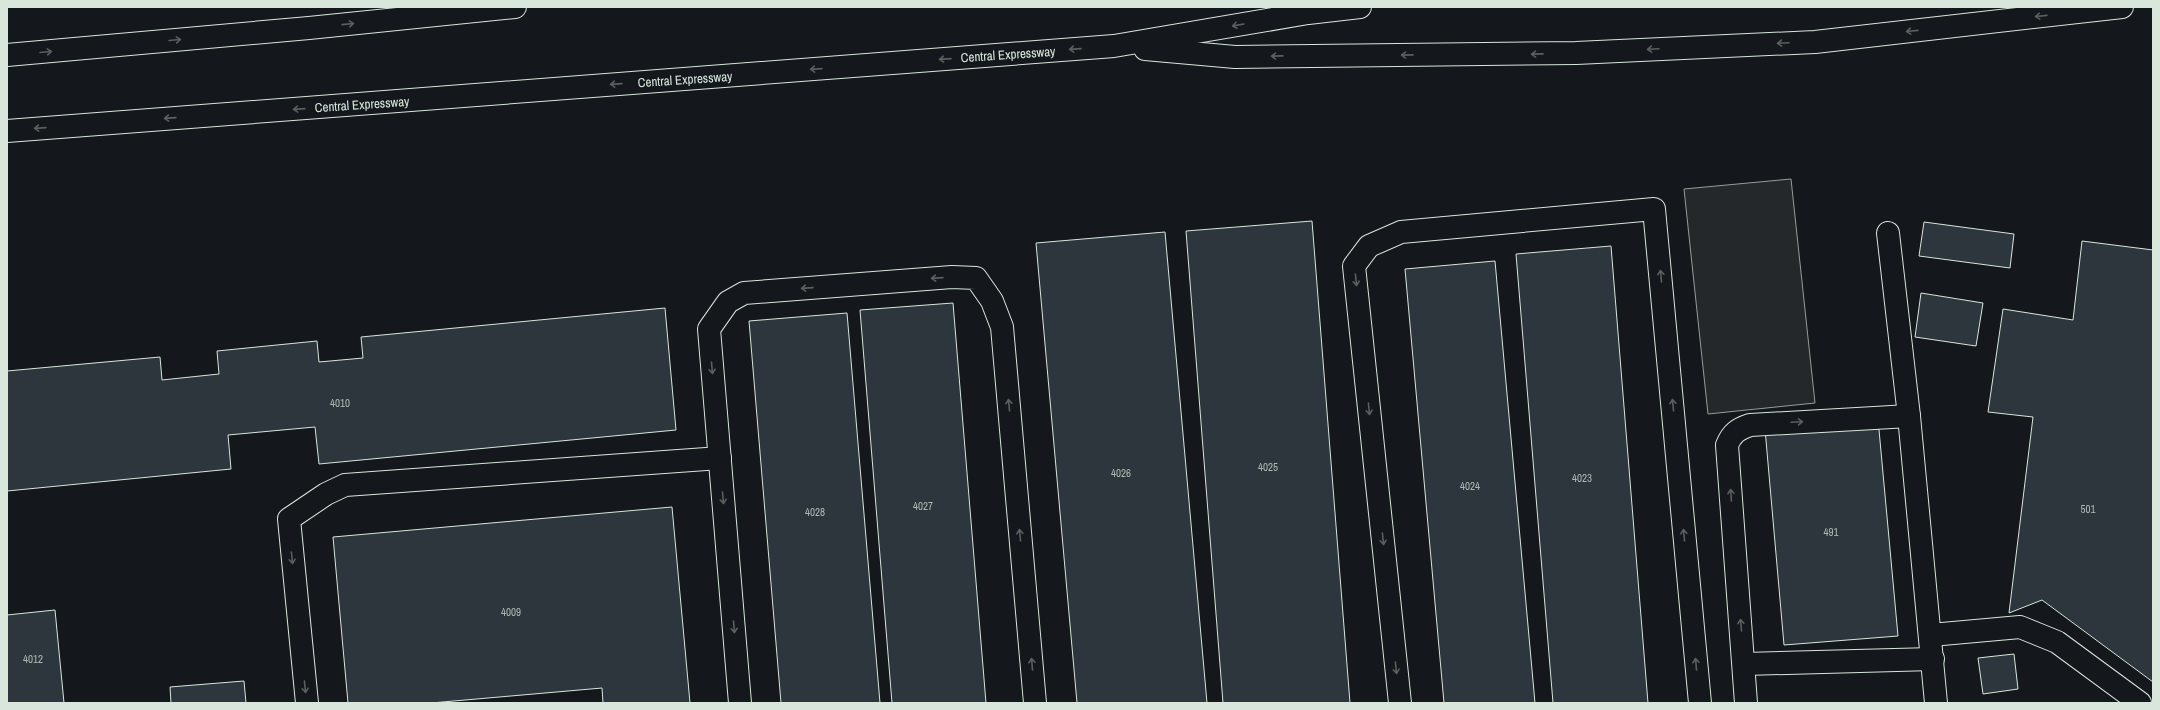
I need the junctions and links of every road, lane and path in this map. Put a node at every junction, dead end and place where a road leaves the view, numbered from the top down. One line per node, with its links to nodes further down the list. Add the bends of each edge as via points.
1 (515, 7): 5 (main road, one-way to 1)
2 (1360, 7): 4 (main road, Central Expressway, one-way to 4, via 1308,13)
3 (2122, 7): 4 (main road, one-way to 4, via 1815,42 1584,53 1235,57)
4 (1114, 46): 6 (main road, Central Expressway, one-way to 6)
5 (7, 55)
6 (7, 131)
7 (1888, 233): 8 (main road)
8 (1909, 416): 10 (main road); 12 (main road, one-way to 8, via 1727,445 1732,435 1750,425)
9 (720, 458): 13 (main road, one-way to 13, via 345,485 326,494 289,519); 14 (main road, one-way to 14); 15 (main road, one-way to 9, via 1002,326 992,301 976,278 952,277 744,293 728,302 709,329)
10 (1931, 635): 11 (main road); 20 (main road, via 2020,627 2057,642)
11 (1933, 659): 12 (main road); 19 (main road)
12 (1744, 664): 18 (main road)
13 (307, 703)
14 (740, 703)
15 (1035, 703)
16 (1400, 703): 17 (main road, one-way to 16, via 1654,209 1400,232 1369,246 1354,266)
17 (1700, 703)
18 (1746, 703)
19 (1936, 703)
20 (2140, 703)

